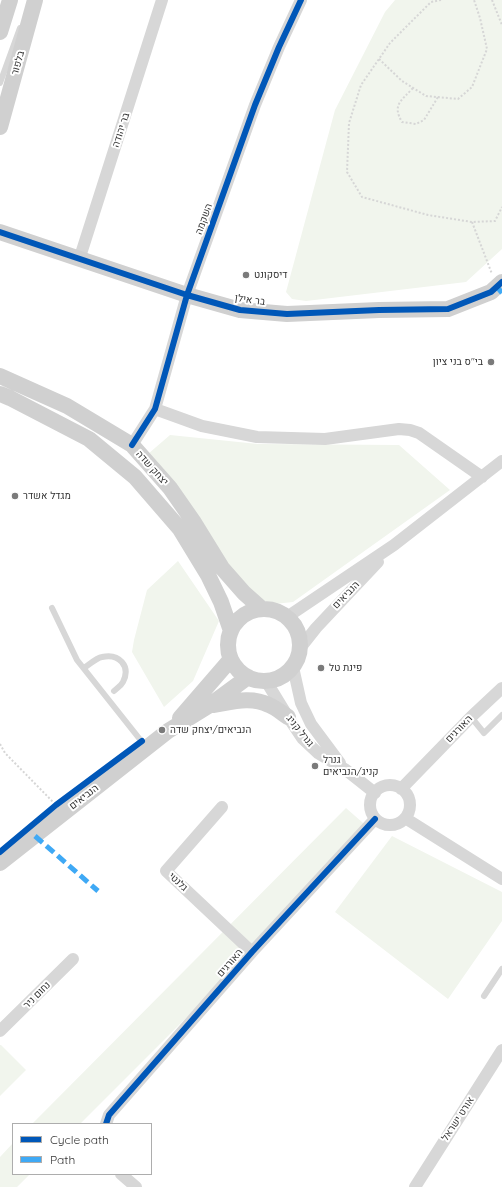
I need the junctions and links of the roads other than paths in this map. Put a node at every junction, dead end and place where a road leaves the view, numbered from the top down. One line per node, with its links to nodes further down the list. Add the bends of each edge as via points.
1 (10, 0): 6 (street)
2 (31, 0): 7 (lane)
3 (35, 0): 8 (street, בלפור)
4 (162, 0): 10 (street, בר יהודה)
5 (300, 0): 12 (street, השקמה, via 255,105)
6 (0, 32)
7 (0, 83)
8 (0, 127)
9 (0, 232): 10 (street, בר אילן)
10 (80, 260): 12 (street, בר אילן)
11 (500, 285): 12 (street, בר אילן, via 491,292 448,309 287,314 240,310)
12 (187, 295): 15 (street, השקמה)
13 (0, 376): 16 (street, יצחק שדה, via 67,406)
14 (0, 394): 23 (street, יצחק שדה, via 89,439 135,477 180,529 208,575)
15 (155, 409): 16 (street, השקמה); 18 (street, via 202,426 257,437 325,439 410,430)
16 (132, 445): 21 (street, יצחק שדה, via 170,488 222,568)
17 (502, 461): 18 (street, הנביאים)
18 (482, 477): 19 (street, הנביאים)
19 (394, 546): 22 (street, הנביאים); 24 (street, הנביאים)
20 (52, 608): 27 (lane, via 77,660)
21 (262, 609): 22 (street, via 271,609); 23 (street, via 243,616 235,623)
22 (287, 617): 24 (street, via 295,625)
23 (231, 632): 25 (street, via 228,646)
24 (301, 647): 26 (street)
25 (231, 659): 28 (street, via 238,670); 36 (street, הנביאים)
26 (293, 667): 29 (street, via 281,677); 38 (street, גנרל קניג, via 301,703 311,724)
27 (84, 668): 31 (lane, via 100,657 118,658 125,666 126,674 123,684); 37 (lane)
28 (248, 677): 29 (street); 32 (street, הנביאים)
29 (266, 681): 34 (street, גנרל קניג)
30 (502, 688): 35 (street, האורגים)
31 (114, 691)
32 (210, 705): 34 (street, via 249,699 270,705); 36 (street, הנביאים)
33 (502, 715): 35 (lane, via 484,733)
34 (288, 717): 38 (street, גנרל קניג, via 302,738 318,753)
35 (470, 717): 39 (street, האורגים)
36 (168, 731): 37 (street, הנביאים)
37 (147, 748): 44 (street, הנביאים)
38 (346, 770): 40 (street, גנרל קניג)
39 (401, 789): 40 (street, via 387,786); 42 (street, via 409,802)
40 (375, 793): 43 (street, via 370,809)
41 (222, 807): 46 (street, גלנטי, via 166,871)
42 (405, 818): 43 (street, via 391,825); 45 (street)
43 (375, 819): 46 (street, האורגים)
44 (0, 863)
45 (502, 879)
46 (252, 952): 52 (street, האורגים, via 109,1114)
47 (73, 958): 50 (street, נחום ניר)
48 (502, 969): 49 (lane)
49 (484, 996)
50 (0, 1031)
51 (502, 1050): 55 (street, אורט ישראל)
52 (106, 1123)
53 (122, 1175): 54 (street)
54 (136, 1187)
55 (415, 1187)

